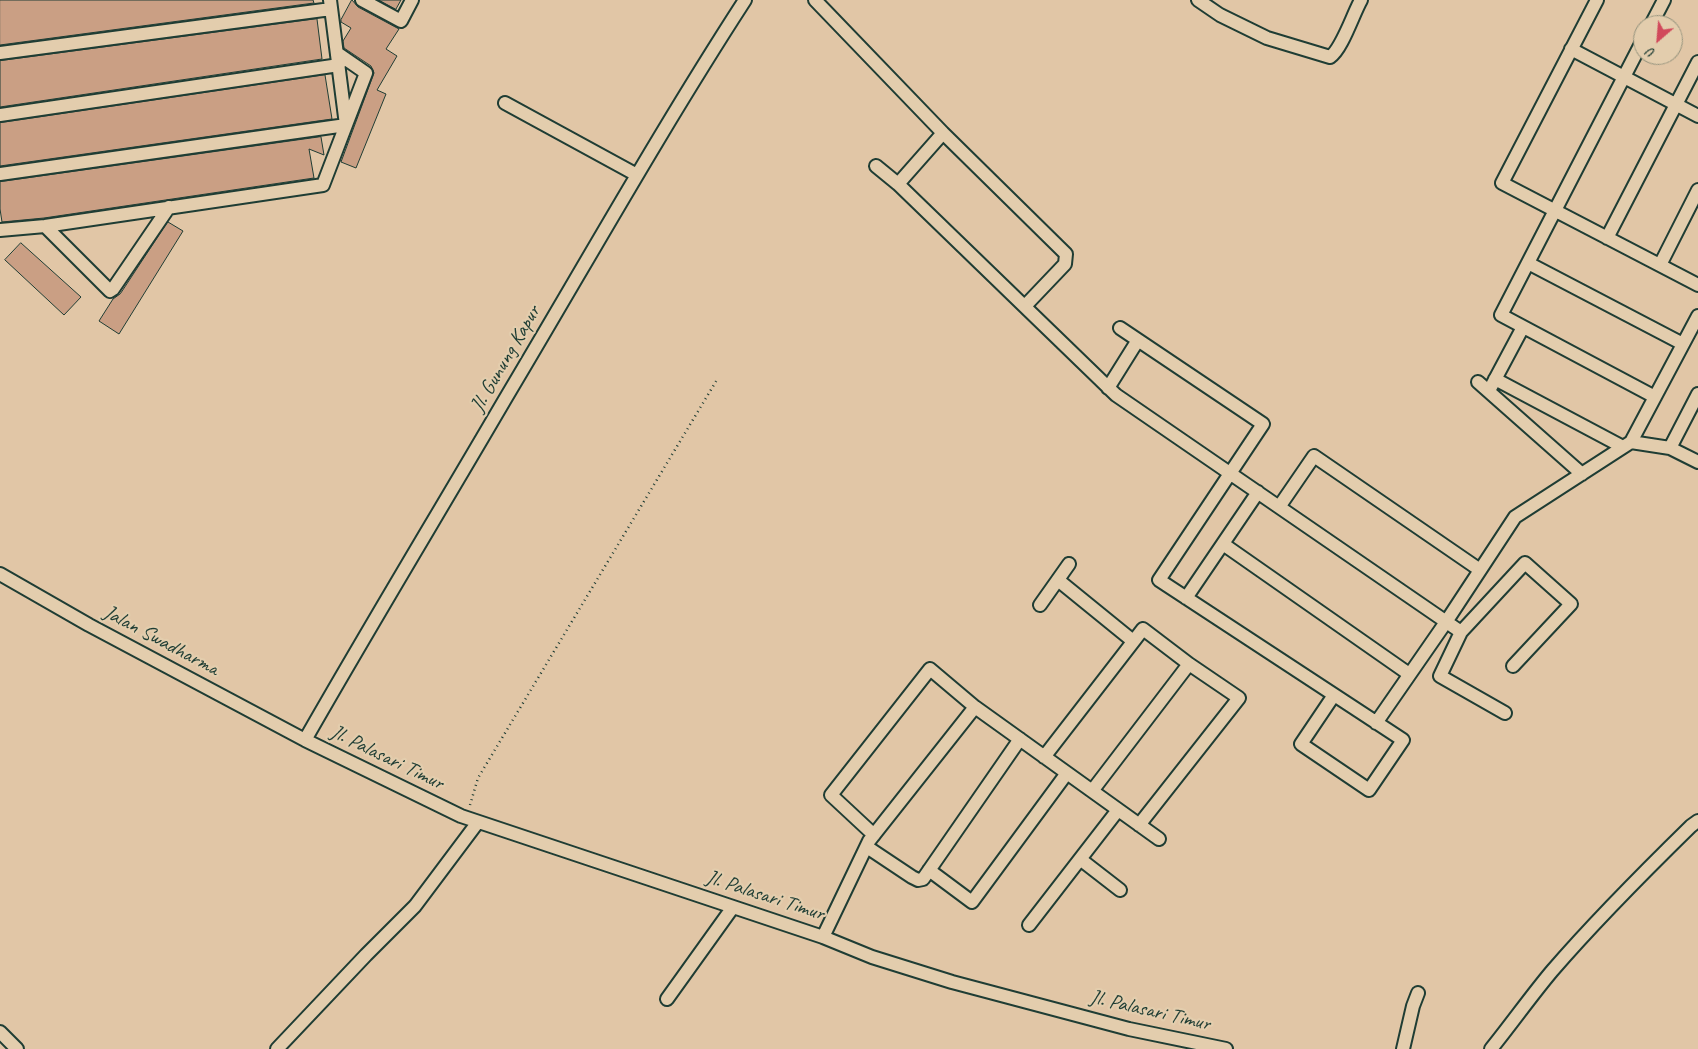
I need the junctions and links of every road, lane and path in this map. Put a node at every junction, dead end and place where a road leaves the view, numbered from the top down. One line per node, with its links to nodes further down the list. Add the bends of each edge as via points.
1 (362, 0): 2 (street, via 401,21)
2 (412, 0)
3 (745, 0): 25 (street, Jl. Gunung Kapur)
4 (815, 0): 22 (street)
5 (1198, 0): 6 (street, via 1220,15 1267,38 1330,57 1336,53)
6 (1361, 0)
7 (1597, 0): 11 (street)
8 (1664, 0): 10 (street)
9 (331, 4): 12 (street); 13 (street)
10 (1656, 15)
11 (1571, 49): 16 (street); 29 (street, via 1502,183)
12 (0, 53)
13 (338, 59): 19 (street); 21 (street); 21 (street, via 366,73)
14 (1633, 59): 16 (street)
15 (1698, 62): 18 (street)
16 (1624, 77): 18 (street); 29 (street)
17 (505, 103): 25 (street)
18 (1676, 104): 20 (street); 32 (street)
19 (0, 115)
20 (1698, 116)
21 (346, 124): 24 (street); 28 (street, via 323,185)
22 (943, 133): 26 (street); 36 (street, via 1066,254 1065,264)
23 (876, 166): 26 (street)
24 (0, 174)
25 (637, 175): 74 (street, Jl. Gunung Kapur)
26 (898, 184): 36 (street)
27 (1698, 190): 34 (street)
28 (169, 207): 30 (street); 30 (street, via 110,291)
29 (1555, 210): 32 (street); 33 (street)
30 (45, 226): 31 (street)
31 (0, 230)
32 (1607, 238): 34 (street)
33 (1528, 263): 38 (street, via 1501,315); 41 (street)
34 (1660, 265): 35 (street)
35 (1698, 285)
36 (1025, 306): 45 (street)
37 (1698, 316): 41 (street)
38 (1523, 327): 43 (street); 48 (street)
39 (1120, 328): 40 (street)
40 (1138, 340): 45 (street); 52 (street, via 1263,424)
41 (1683, 344): 48 (street)
42 (718, 378): 79 (path, via 478,778)
43 (1495, 379): 46 (street); 49 (street)
44 (1478, 382): 46 (street)
45 (1108, 388): 52 (street)
46 (1489, 391): 53 (street)
47 (1698, 394): 50 (street)
48 (1655, 397): 49 (street)
49 (1627, 445): 50 (street); 53 (street)
50 (1670, 448): 51 (street)
51 (1698, 462)
52 (1231, 473): 54 (street); 61 (street, via 1159,580)
53 (1582, 474): 58 (street, via 1515,517)
54 (1258, 492): 55 (street); 56 (street)
55 (1279, 507): 58 (street, via 1314,456); 63 (street)
56 (1223, 544): 61 (street); 68 (street)
57 (1069, 564): 60 (street)
58 (1480, 570): 63 (street)
59 (0, 574): 74 (street, Jalan Swadharma)
60 (1058, 580): 62 (street); 65 (street)
61 (1186, 598): 69 (street)
62 (1040, 605)
63 (1446, 622): 64 (street); 68 (street)
64 (1461, 632): 67 (street, via 1525,563 1571,604); 71 (street, via 1440,676)
65 (1133, 641): 66 (street, via 1143,628); 75 (street)
66 (1189, 664): 77 (street); 81 (street, via 1239,698)
67 (1513, 666)
68 (1409, 674): 72 (street)
69 (1334, 695): 72 (street); 72 (street, via 1301,744 1369,790 1403,740)
70 (975, 707): 73 (street); 82 (street); 82 (street, via 930,669 831,795)
71 (1505, 713)
72 (1376, 723)
73 (1020, 739): 75 (street); 86 (street)
74 (305, 740): 79 (street, Jl. Palasari Timur)
75 (1044, 757): 76 (street)
76 (1067, 773): 77 (street); 86 (street, via 972,902)
77 (1092, 791): 78 (street)
78 (1118, 810): 81 (street); 85 (street)
79 (472, 820): 88 (street, Jl. Palasari Timur); 95 (street, via 415,906)
80 (1698, 821): 98 (street, via 1596,921)
81 (1139, 825): 83 (street)
82 (874, 835): 84 (street)
83 (1159, 840)
84 (867, 847): 86 (street, via 918,880 923,879); 90 (street)
85 (1080, 860): 87 (street); 89 (street)
86 (929, 870)
87 (1120, 890)
88 (733, 907): 90 (street, Jl. Palasari Timur); 92 (street)
89 (1028, 925)
90 (823, 937): 96 (street, Jl. Palasari Timur, via 872,957 952,982 1129,1029)
91 (1418, 993): 97 (street)
92 (667, 999)
93 (0, 1032): 94 (street)
94 (16, 1049)
95 (277, 1049)
96 (1226, 1049)
97 (1403, 1049)
98 (1491, 1049)

